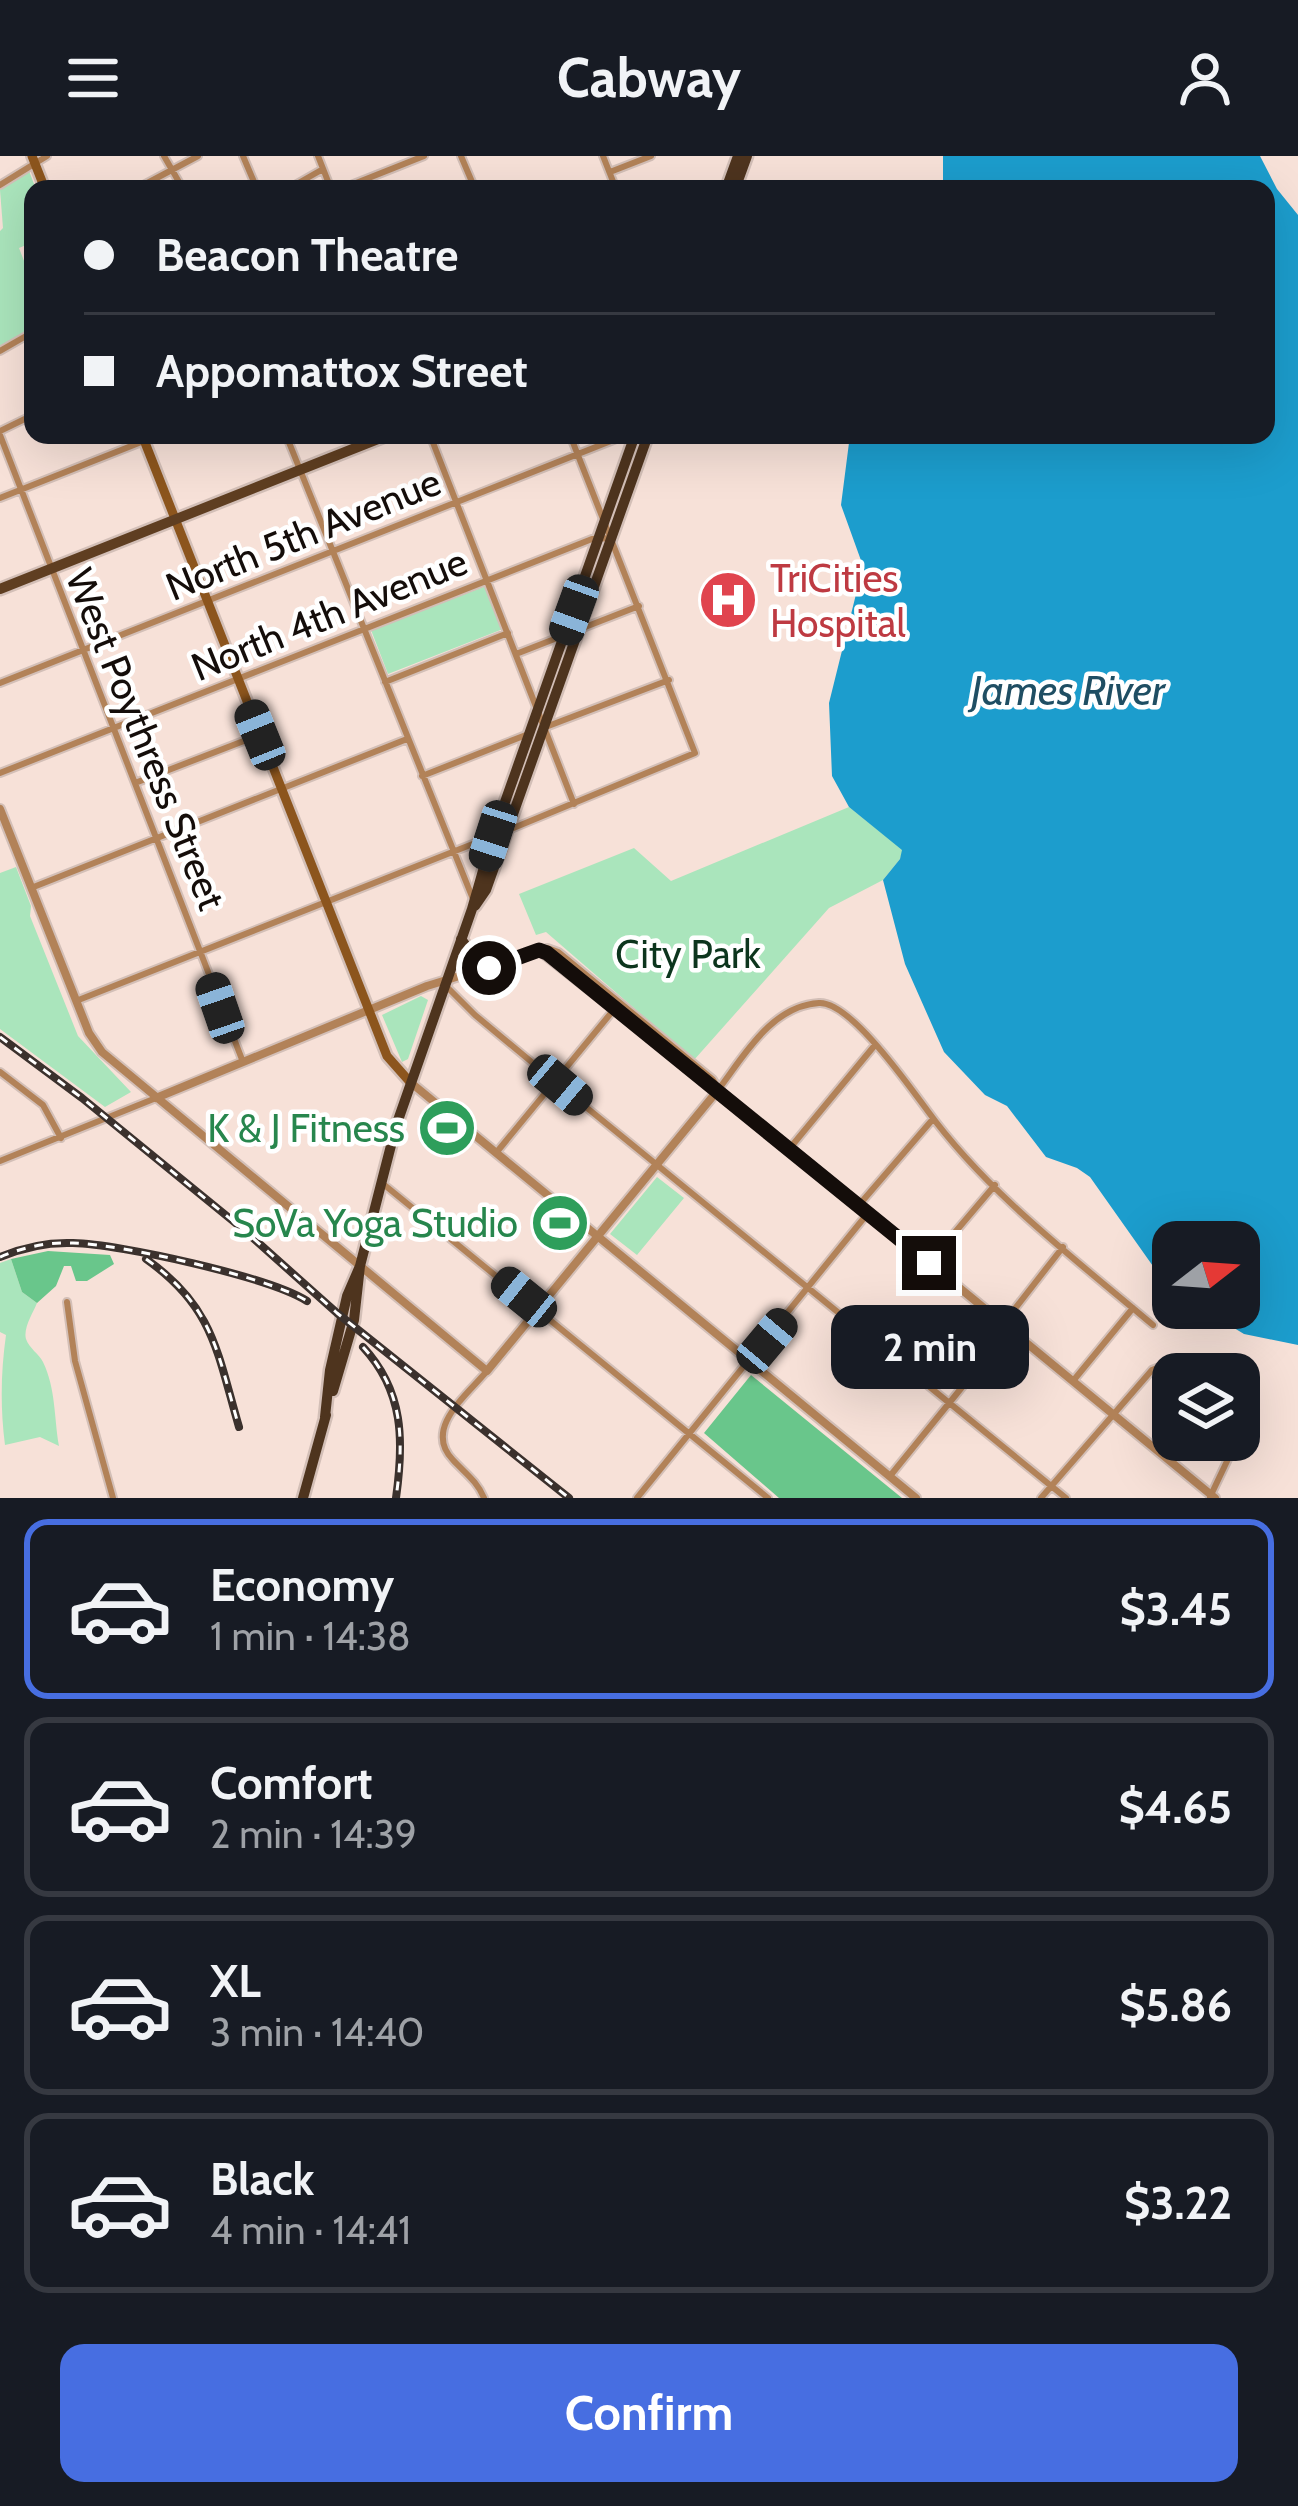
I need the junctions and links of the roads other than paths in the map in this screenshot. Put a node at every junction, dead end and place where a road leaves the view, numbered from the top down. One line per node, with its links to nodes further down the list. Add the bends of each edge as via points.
1 (47, 156): 8 (street)
2 (164, 156): 10 (street)
3 (198, 156): 10 (street)
4 (319, 156): 9 (street)
5 (424, 156): 16 (street)
6 (603, 156): 11 (street)
7 (651, 156): 11 (street)
8 (34, 160): 18 (street)
9 (323, 169): 14 (street); 15 (street)
10 (172, 170): 12 (street); 13 (street)
11 (610, 172): 17 (street)
12 (153, 180)
13 (178, 180)
14 (304, 180)
15 (327, 180)
16 (364, 180)
17 (613, 180)
18 (0, 185)
19 (0, 433): 31 (street, West Poythress Street)
20 (129, 444): 31 (street)
21 (145, 444): 34 (main road)
22 (290, 444): 30 (street)
23 (350, 444): 30 (main road)
24 (434, 444): 33 (street)
25 (574, 444): 29 (street)
26 (606, 444): 29 (street, North 5th Avenue)
27 (628, 444): 35 (highway)
28 (644, 444): 36 (highway)
29 (578, 454): 33 (street, North 5th Avenue); 35 (street)
30 (300, 470): 34 (main road); 37 (street)
31 (20, 490): 32 (street); 38 (street, West Poythress Street)
32 (0, 498)
33 (457, 502): 37 (street, North 5th Avenue); 39 (street)
34 (175, 519): 38 (main road); 41 (main road)
35 (605, 522): 36 (highway)
36 (606, 537): 39 (street, North 4th Avenue); 42 (street); 44 (highway); 46 (highway)
37 (333, 552): 41 (street, North 5th Avenue); 43 (street)
38 (50, 569): 40 (main road); 47 (street, West Poythress Street)
39 (487, 580): 43 (street, North 4th Avenue); 45 (street)
40 (0, 589)
41 (207, 601): 47 (street, North 5th Avenue); 49 (main road)
42 (639, 606): 44 (street); 50 (street)
43 (364, 628): 49 (street, North 4th Avenue); 51 (street)
44 (579, 629): 46 (street); 55 (highway)
45 (508, 633): 48 (street); 51 (street)
46 (565, 634): 48 (street); 53 (highway)
47 (82, 650): 52 (street, North 5th Avenue); 54 (street, West Poythress Street)
48 (516, 654): 53 (street)
49 (237, 679): 54 (street, North 4th Avenue); 57 (main road)
50 (669, 680): 55 (street); 63 (street, via 695,753)
51 (385, 682): 58 (street)
52 (0, 683)
53 (538, 711): 55 (street); 56 (highway)
54 (112, 728): 59 (street, North 4th Avenue); 61 (street, West Poythress Street)
55 (544, 728): 56 (street); 63 (street); 65 (highway)
56 (530, 734): 60 (street); 66 (highway)
57 (260, 735): 61 (street); 62 (main road)
58 (408, 739): 60 (street); 62 (street)
59 (0, 773)
60 (422, 776): 68 (street)
61 (135, 783): 67 (street, West Poythress Street)
62 (281, 790): 67 (street); 70 (main road)
63 (574, 804): 65 (street)
64 (0, 808): 69 (street)
65 (507, 830): 66 (street); 71 (highway)
66 (493, 836): 68 (street); 71 (highway)
67 (157, 838): 69 (street); 73 (street, West Poythress Street)
68 (452, 853): 70 (street); 71 (street)
69 (31, 888): 76 (street)
70 (326, 902): 73 (street); 78 (main road)
71 (474, 904): 72 (highway)
72 (461, 939): 74 (highway); 75 (highway)
73 (202, 952): 76 (street); 80 (street, West Poythress Street)
74 (489, 968): 75 (street); 77 (street, via 539,950)
75 (445, 984): 78 (street); 82 (highway); 83 (street)
76 (76, 1000): 85 (street, via 97,1046)
77 (617, 1006): 83 (street); 84 (street)
78 (370, 1011): 80 (street); 82 (main road, via 387,1056)
79 (875, 1045): 84 (street, via 832,1005 803,1007 767,1028); 86 (street); 88 (street)
80 (242, 1062): 85 (street)
81 (0, 1072): 87 (street, via 43,1105)
82 (410, 1082): 89 (street); 92 (highway)
83 (556, 1082): 89 (street); 91 (street)
84 (718, 1090): 88 (street); 91 (street)
85 (156, 1098): 87 (street); 99 (street)
86 (933, 1119): 93 (street); 94 (street)
87 (61, 1138): 90 (street)
88 (790, 1148): 94 (street)
89 (496, 1153): 96 (street)
90 (0, 1161)
91 (656, 1164): 96 (street); 100 (street)
92 (382, 1183): 99 (highway); 102 (street)
93 (994, 1185): 97 (street); 98 (street)
94 (859, 1205): 95 (street)
95 (868, 1213): 98 (street); 100 (street)
96 (597, 1236): 102 (street); 106 (street)
97 (1063, 1247): 103 (street); 105 (street)
98 (929, 1263): 105 (street)
99 (360, 1266): 107 (street); 118 (highway, via 354,1320)
100 (809, 1290): 106 (street); 110 (street)
101 (68, 1302): 117 (street, via 75,1361)
102 (537, 1308): 107 (street); 112 (street)
103 (1133, 1308): 104 (street); 109 (street)
104 (1152, 1324)
105 (1008, 1327): 109 (street); 110 (street)
106 (750, 1361): 112 (street); 114 (street)
107 (487, 1371): 119 (street, via 440,1436)
108 (1152, 1373): 111 (street)
109 (1073, 1381): 111 (street)
110 (948, 1404): 114 (street); 115 (street)
111 (1113, 1414): 115 (street); 116 (street)
112 (690, 1432): 120 (street); 121 (street)
113 (1227, 1461): 116 (street)
114 (890, 1476): 122 (street)
115 (1051, 1486): 123 (street); 124 (street)
116 (1212, 1497)
117 (113, 1498)
118 (302, 1498)
119 (484, 1498)
120 (637, 1498)
121 (768, 1498)
122 (916, 1498)
123 (1041, 1498)
124 (1066, 1498)

